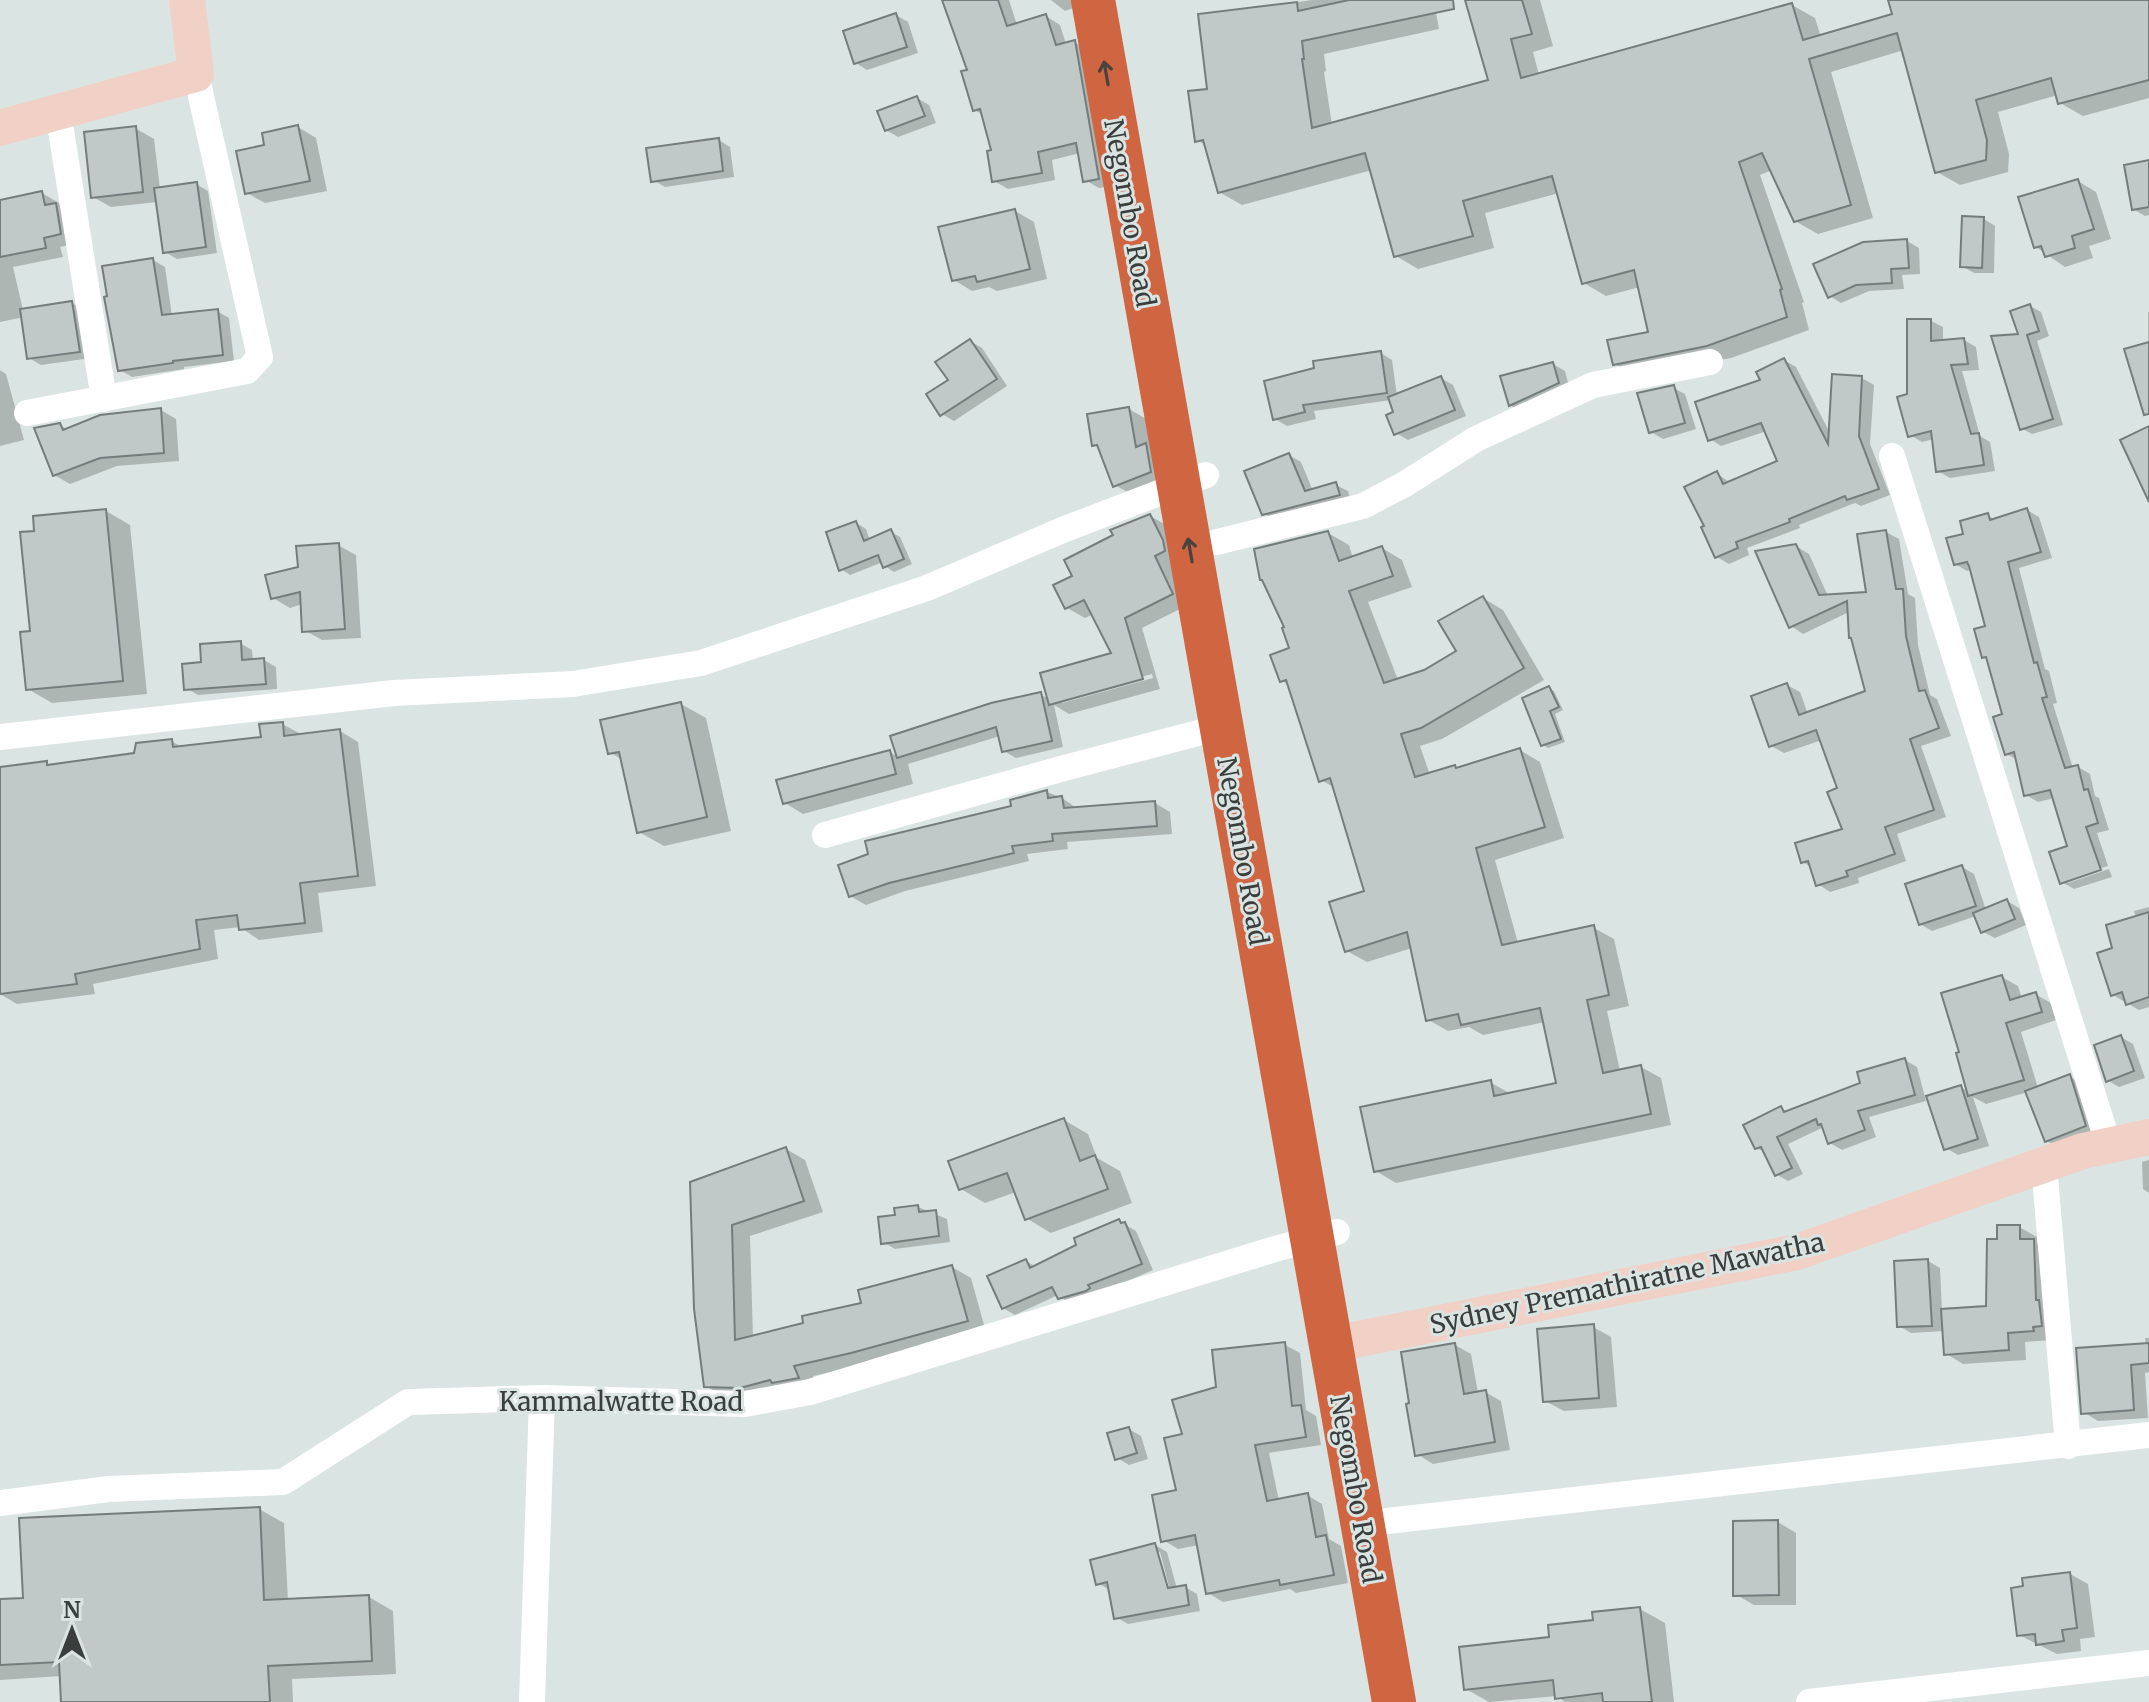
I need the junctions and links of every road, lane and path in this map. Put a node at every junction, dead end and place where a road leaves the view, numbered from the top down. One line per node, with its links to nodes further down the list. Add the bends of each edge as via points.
1 (187, 0): 4 (street)
2 (1093, 0): 11 (highway, Negombo Road, one-way to 2)
3 (1121, 0): 11 (highway, Negombo Road)
4 (196, 74): 5 (street); 8 (street, via 260,357 247,371)
5 (58, 112): 6 (street); 8 (street)
6 (0, 128)
7 (1710, 362): 12 (street, via 1593,385 1476,439 1363,506)
8 (104, 399): 9 (street)
9 (27, 413)
10 (1892, 456): 17 (street)
11 (1192, 481): 12 (highway, Negombo Road); 13 (highway, Negombo Road, one-way to 11); 14 (street, via 927,588 701,663 573,684 394,693)
12 (1217, 542): 19 (highway, Negombo Road)
13 (1221, 727): 15 (street); 19 (highway, Negombo Road)
14 (0, 737)
15 (825, 835)
16 (2149, 1137): 17 (street, Sydney Premathiratne Mawatha)
17 (2109, 1146): 18 (street, Sydney Premathiratne Mawatha)
18 (2044, 1165): 20 (street, Sydney Premathiratne Mawatha, via 1797,1252); 23 (street)
19 (1324, 1235): 20 (highway, Negombo Road); 21 (street, Kammalwatte Road, via 810,1392 745,1404)
20 (1343, 1342): 25 (highway, Negombo Road); 28 (highway, Negombo Road)
21 (542, 1398): 24 (street, Kammalwatte Road, via 408,1402 283,1482 109,1489); 27 (street)
22 (2149, 1435): 23 (street)
23 (2068, 1446): 25 (street)
24 (0, 1503)
25 (1387, 1521): 29 (highway, Negombo Road)
26 (2149, 1663): 30 (street)
27 (532, 1702)
28 (1394, 1702)
29 (1421, 1702)
30 (1809, 1702)

